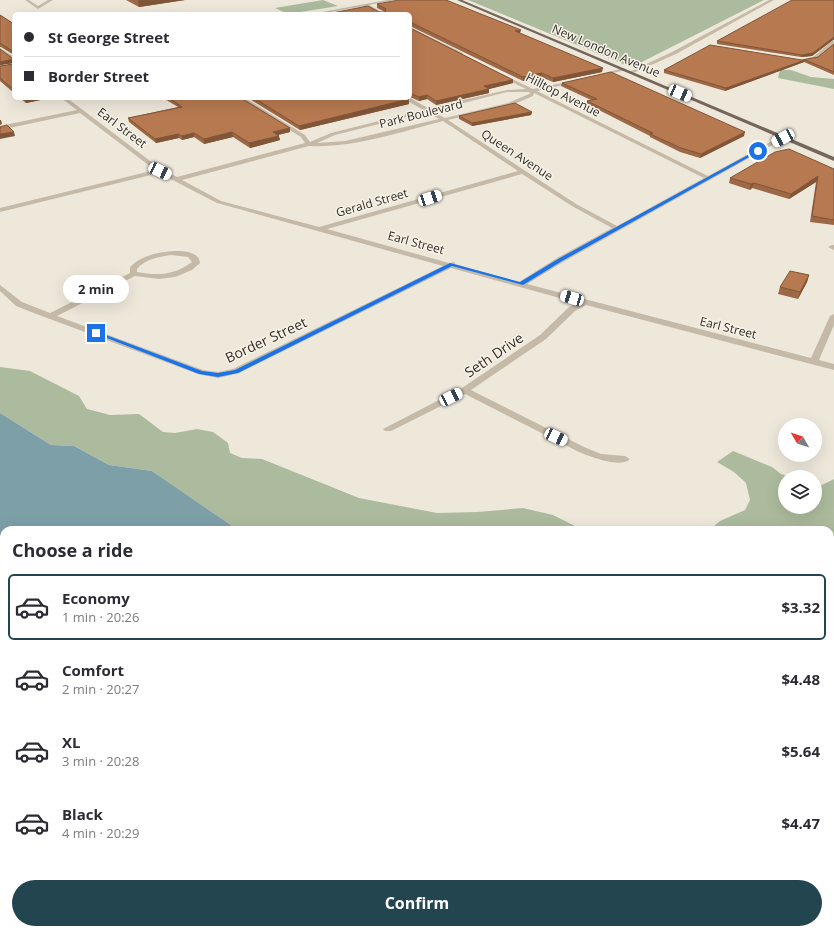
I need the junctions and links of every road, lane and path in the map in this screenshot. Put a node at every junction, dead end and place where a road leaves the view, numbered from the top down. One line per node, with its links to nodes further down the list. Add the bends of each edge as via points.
1 (27, 0): 7 (street)
2 (51, 0): 7 (street)
3 (393, 0): 6 (street)
4 (459, 0): 19 (main road, New London Avenue)
5 (772, 0): 13 (street)
6 (365, 5): 9 (street); 10 (street)
7 (38, 8): 8 (street)
8 (44, 12)
9 (325, 12)
10 (379, 12)
11 (412, 29): 17 (street)
12 (834, 42): 18 (street, via 814,58)
13 (693, 43): 14 (street); 21 (street)
14 (700, 44)
15 (0, 49): 16 (street)
16 (12, 58)
17 (470, 58)
18 (795, 59)
19 (624, 69): 21 (main road, New London Avenue); 22 (street)
20 (495, 71): 24 (street, Hilltop Avenue)
21 (631, 72): 32 (main road, New London Avenue)
22 (595, 76)
23 (581, 80): 24 (street, Park Boulevard)
24 (533, 90): 29 (street, Park Boulevard, via 507,91); 30 (street, Park Boulevard, via 531,95 510,104); 37 (street, Hilltop Avenue)
25 (67, 100): 28 (street, Earl Street)
26 (244, 100): 33 (street, via 303,136)
27 (409, 100): 29 (street, Queen Avenue)
28 (81, 111): 31 (street); 35 (street, Earl Street)
29 (427, 111): 30 (street, Queen Avenue); 33 (street, Park Boulevard, via 333,134)
30 (443, 119): 33 (street, Park Boulevard, via 345,143); 36 (street, Queen Avenue)
31 (0, 128)
32 (783, 138): 34 (main road, New London Avenue); 37 (street)
33 (309, 144): 38 (street, Park Boulevard)
34 (834, 159)
35 (160, 171): 38 (street, Earl Street); 39 (street)
36 (521, 172): 40 (street, Queen Avenue); 41 (street, Gerald Street)
37 (708, 178): 40 (street)
38 (177, 179): 41 (street, Earl Street, via 219,202)
39 (0, 210)
40 (617, 228): 44 (street)
41 (322, 229): 42 (street, Earl Street)
42 (452, 264): 44 (street, Earl Street); 47 (street, Border Street, via 236,371 218,375 201,372)
43 (134, 274): 43 (street, via 167,277 188,270 196,260 184,253 156,256 136,265 133,269); 47 (street)
44 (521, 284): 46 (street, Earl Street)
45 (0, 287): 47 (street, Border Street, via 19,304)
46 (585, 302): 49 (street, Earl Street); 51 (street, Seth Drive, via 572,309 543,337)
47 (51, 316)
48 (834, 316): 49 (street)
49 (814, 361): 50 (street, Earl Street)
50 (834, 367)
51 (465, 390): 52 (street, Seth Drive); 53 (street, via 519,420 592,454 616,460)
52 (388, 429)
53 (625, 459)

